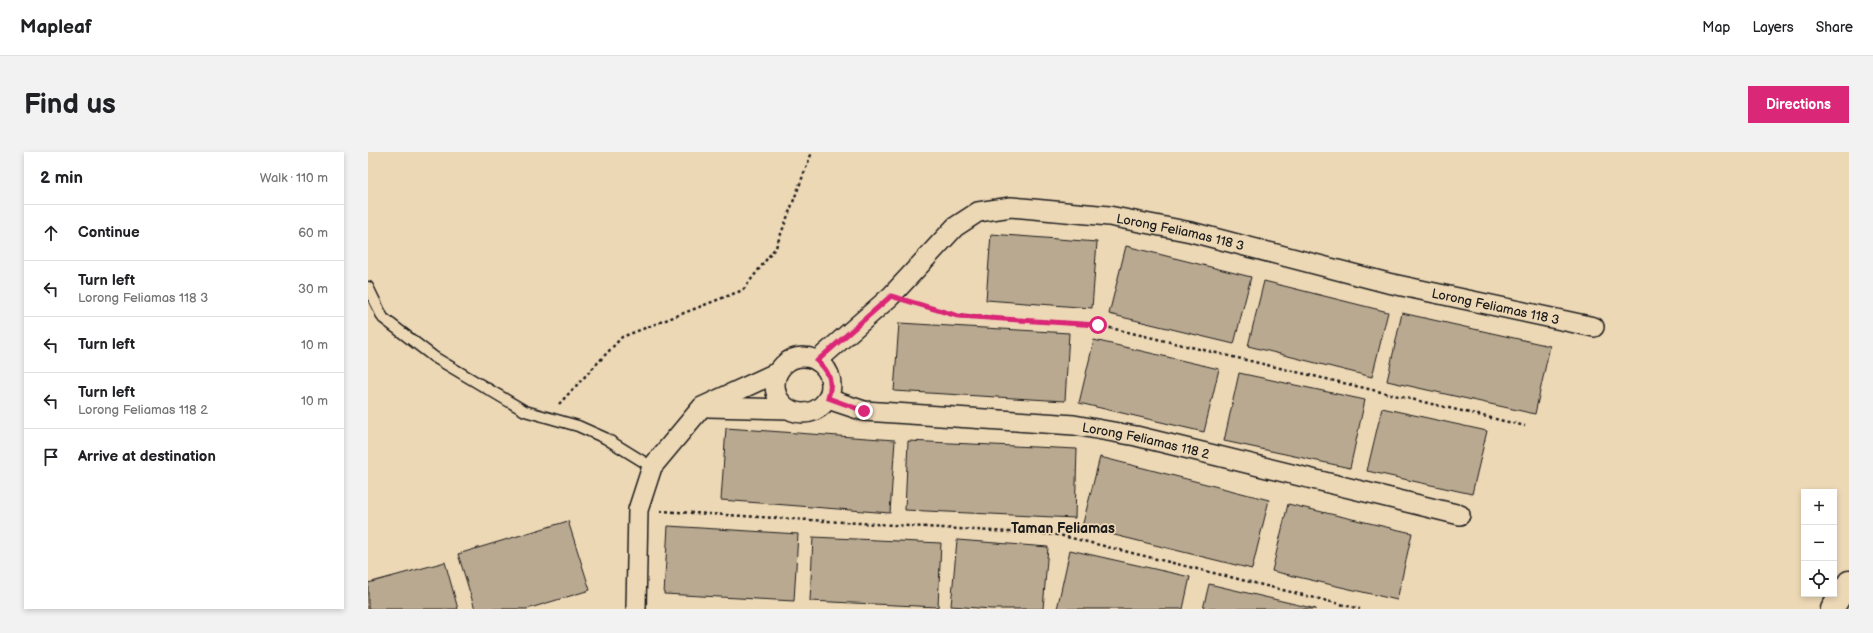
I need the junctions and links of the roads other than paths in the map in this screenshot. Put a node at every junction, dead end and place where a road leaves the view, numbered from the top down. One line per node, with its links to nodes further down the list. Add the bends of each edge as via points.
1 (368, 287): 8 (lane, via 383,318 434,357 525,412 578,426 605,438)
2 (1594, 327): 3 (street, Lorong Feliamas 118 3, via 1388,283 1191,232 1109,216 1011,207 978,212 955,227 891,296)
3 (817, 361): 4 (street, via 806,357 796,358); 5 (street, via 828,372 831,381)
4 (778, 372): 6 (street); 7 (street, via 775,385 777,394)
5 (828, 398): 7 (street, via 814,411 800,413); 9 (street, Lorong Feliamas 118 2, via 864,411 1082,426 1136,436)
6 (702, 407): 7 (street); 8 (street)
7 (788, 408)
8 (652, 467): 11 (street, via 638,510)
9 (1460, 516)
10 (1849, 582): 12 (highway)
11 (636, 609)
12 (1832, 609)

